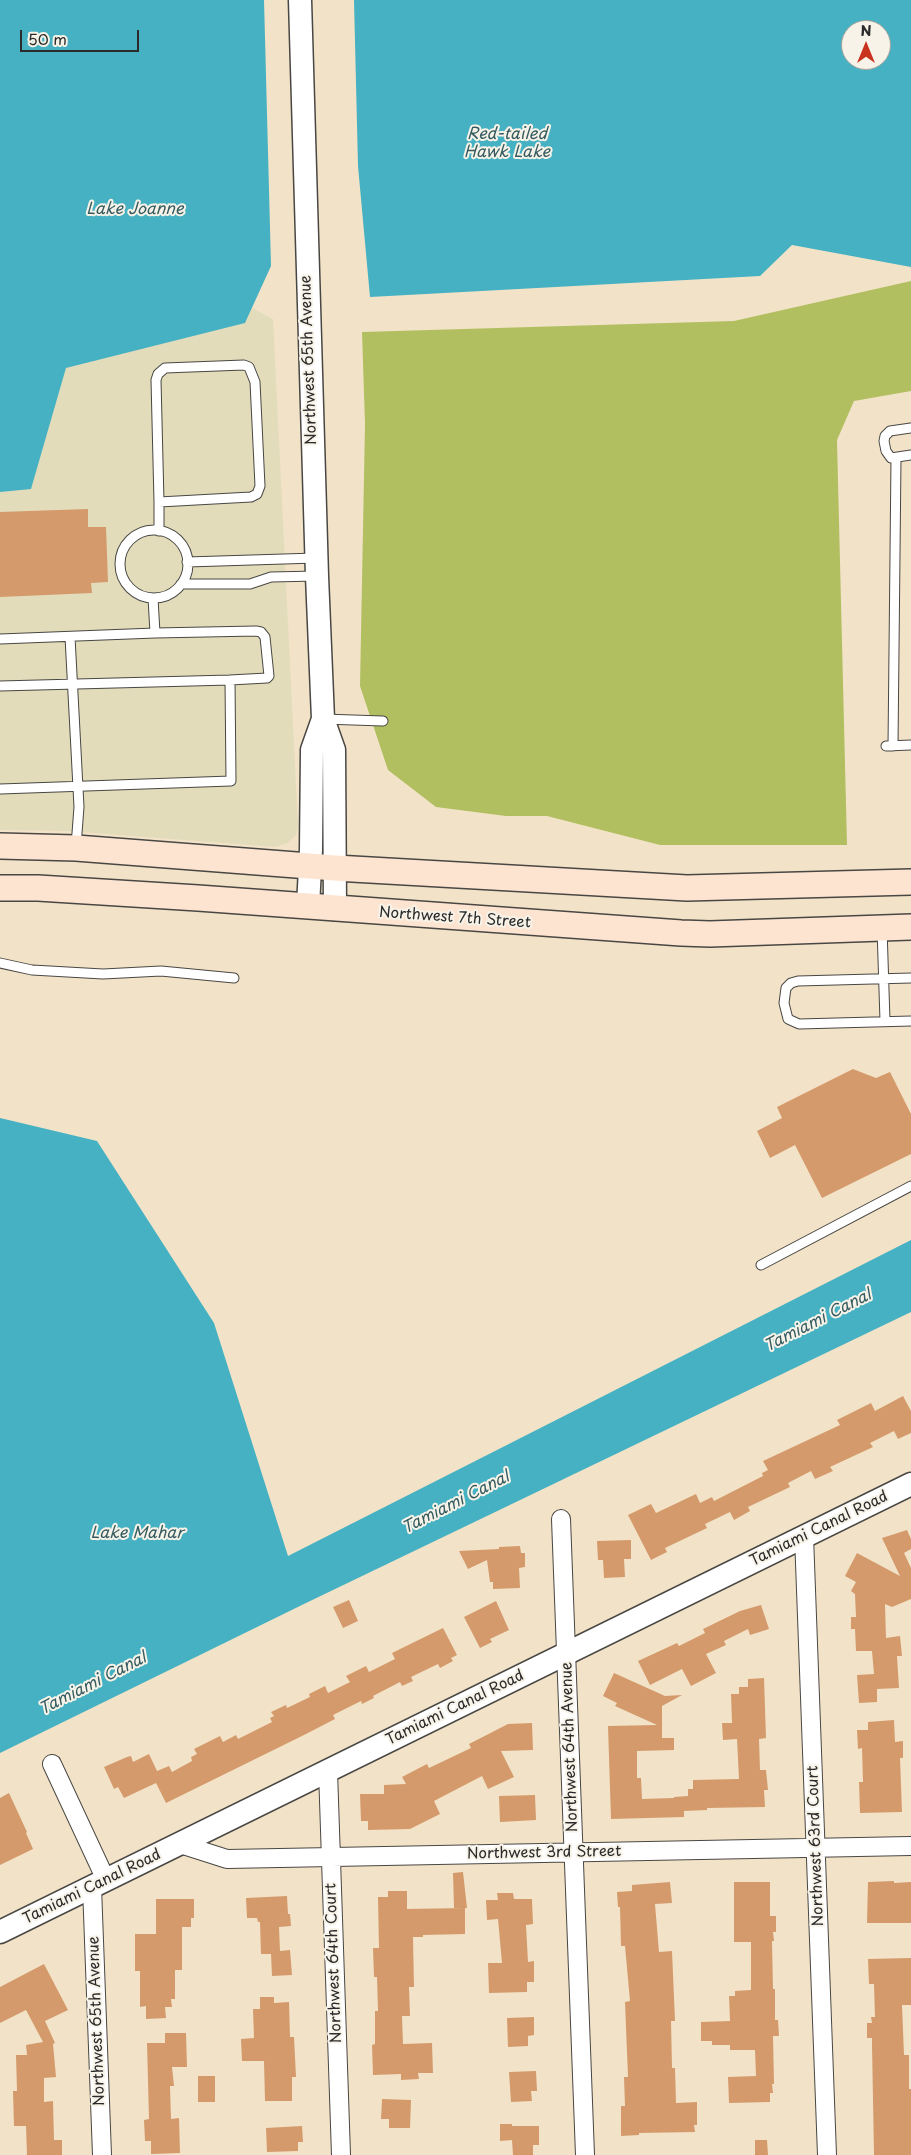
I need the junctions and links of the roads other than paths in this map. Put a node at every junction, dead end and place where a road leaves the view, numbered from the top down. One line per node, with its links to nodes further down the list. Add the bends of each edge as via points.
1 (300, 0): 8 (street, Northwest 65th Avenue)
2 (911, 428): 4 (lane, via 890,431 885,436 888,456)
3 (911, 455): 4 (lane)
4 (896, 458): 19 (lane, via 890,746)
5 (159, 502): 5 (lane, via 156,380 160,370 249,367 256,382 260,486 257,494 251,497); 6 (lane)
6 (159, 531): 7 (lane, via 168,533 182,545); 10 (lane, via 140,533 131,538 121,556 122,576 127,584 143,596)
7 (188, 562): 8 (lane); 9 (lane)
8 (316, 567): 9 (lane, via 250,584); 17 (street, Northwest 65th Avenue)
9 (181, 584): 10 (lane, via 168,594)
10 (153, 598): 11 (lane)
11 (155, 634): 12 (lane); 14 (lane, via 261,632 265,637 269,676)
12 (70, 637): 13 (lane); 15 (lane)
13 (0, 639)
14 (230, 680): 15 (lane); 20 (lane, via 231,781)
15 (72, 683): 16 (lane); 20 (lane)
16 (0, 686)
17 (323, 719): 18 (lane); 24 (street, Northwest 65th Avenue, via 312,750); 25 (street, Northwest 65th Avenue, via 334,750)
18 (383, 721)
19 (911, 746)
20 (78, 786): 21 (lane); 23 (lane)
21 (0, 789)
22 (0, 846): 23 (main road)
23 (76, 848): 24 (main road)
24 (310, 865): 25 (main road); 28 (street, Northwest 65th Avenue)
25 (335, 868): 26 (main road, via 720,889); 29 (street, Northwest 65th Avenue)
26 (911, 882)
27 (0, 888): 28 (main road, Northwest 7th Street)
28 (308, 906): 29 (main road, Northwest 7th Street)
29 (335, 909): 31 (main road, Northwest 7th Street, via 682,933)
30 (911, 927): 31 (main road, Northwest 7th Street)
31 (882, 928): 35 (lane)
32 (0, 963): 33 (lane, via 32,970 103,974 161,971)
33 (234, 978)
34 (911, 978): 35 (lane)
35 (883, 979): 37 (lane); 37 (lane, via 791,983 786,988 784,1003 788,1019 799,1024)
36 (911, 1021): 37 (lane)
37 (885, 1022)
38 (911, 1186): 39 (lane)
39 (761, 1265)
40 (911, 1484): 42 (street, Tamiami Canal Road)
41 (561, 1519): 43 (street, Northwest 64th Avenue)
42 (804, 1536): 43 (street, Tamiami Canal Road); 48 (street, Northwest 63rd Court)
43 (567, 1653): 45 (street, Tamiami Canal Road); 49 (street, Northwest 64th Avenue)
44 (52, 1764): 51 (street, Northwest 65th Avenue)
45 (328, 1771): 46 (street, Tamiami Canal Road); 50 (street, Northwest 64th Court)
46 (180, 1844): 50 (street, Northwest 3rd Street, via 227,1859); 51 (street, Tamiami Canal Road)
47 (911, 1846): 48 (street, Northwest 3rd Street)
48 (816, 1848): 49 (street, Northwest 3rd Street); 56 (street, Northwest 63rd Court)
49 (574, 1852): 50 (street, Northwest 3rd Street); 55 (street, Northwest 64th Avenue)
50 (330, 1857): 54 (street, Northwest 64th Court)
51 (99, 1884): 52 (street, Tamiami Canal Road); 53 (street, Northwest 65th Avenue)
52 (0, 1932)
53 (102, 2155)
54 (341, 2155)
55 (585, 2155)
56 (827, 2155)

